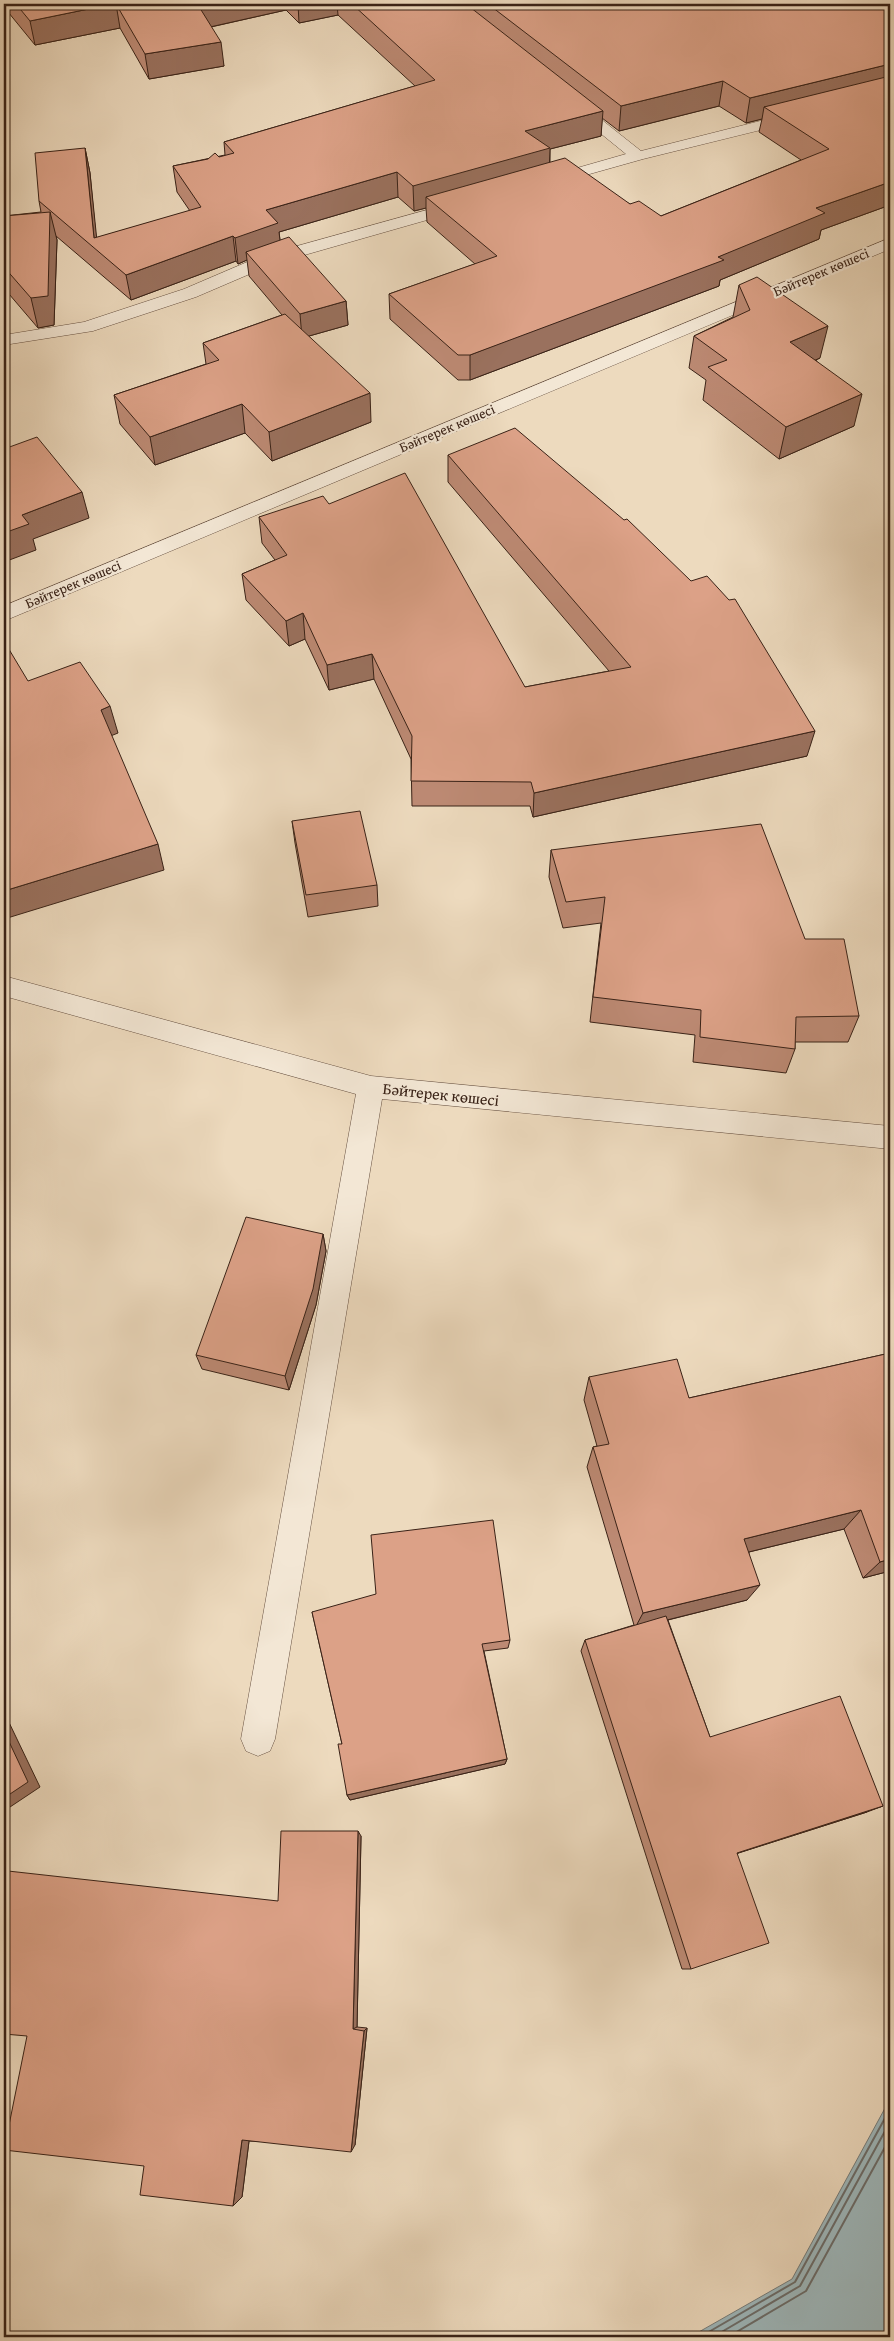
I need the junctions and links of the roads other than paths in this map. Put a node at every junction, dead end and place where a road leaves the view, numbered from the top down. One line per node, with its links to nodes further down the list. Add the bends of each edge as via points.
1 (561, 95): 3 (street)
2 (813, 113): 3 (street)
3 (638, 156): 4 (street)
4 (535, 185)
5 (479, 200): 7 (street, via 266,260 190,293 87,327)
6 (890, 243): 8 (street, Бәйтерек көшесі)
7 (4, 340)
8 (4, 614)
9 (4, 986): 10 (street, Бәйтерек көшесі)
10 (371, 1087): 11 (street, Бәйтерек көшесі); 12 (street)
11 (890, 1138)
12 (258, 1739)

